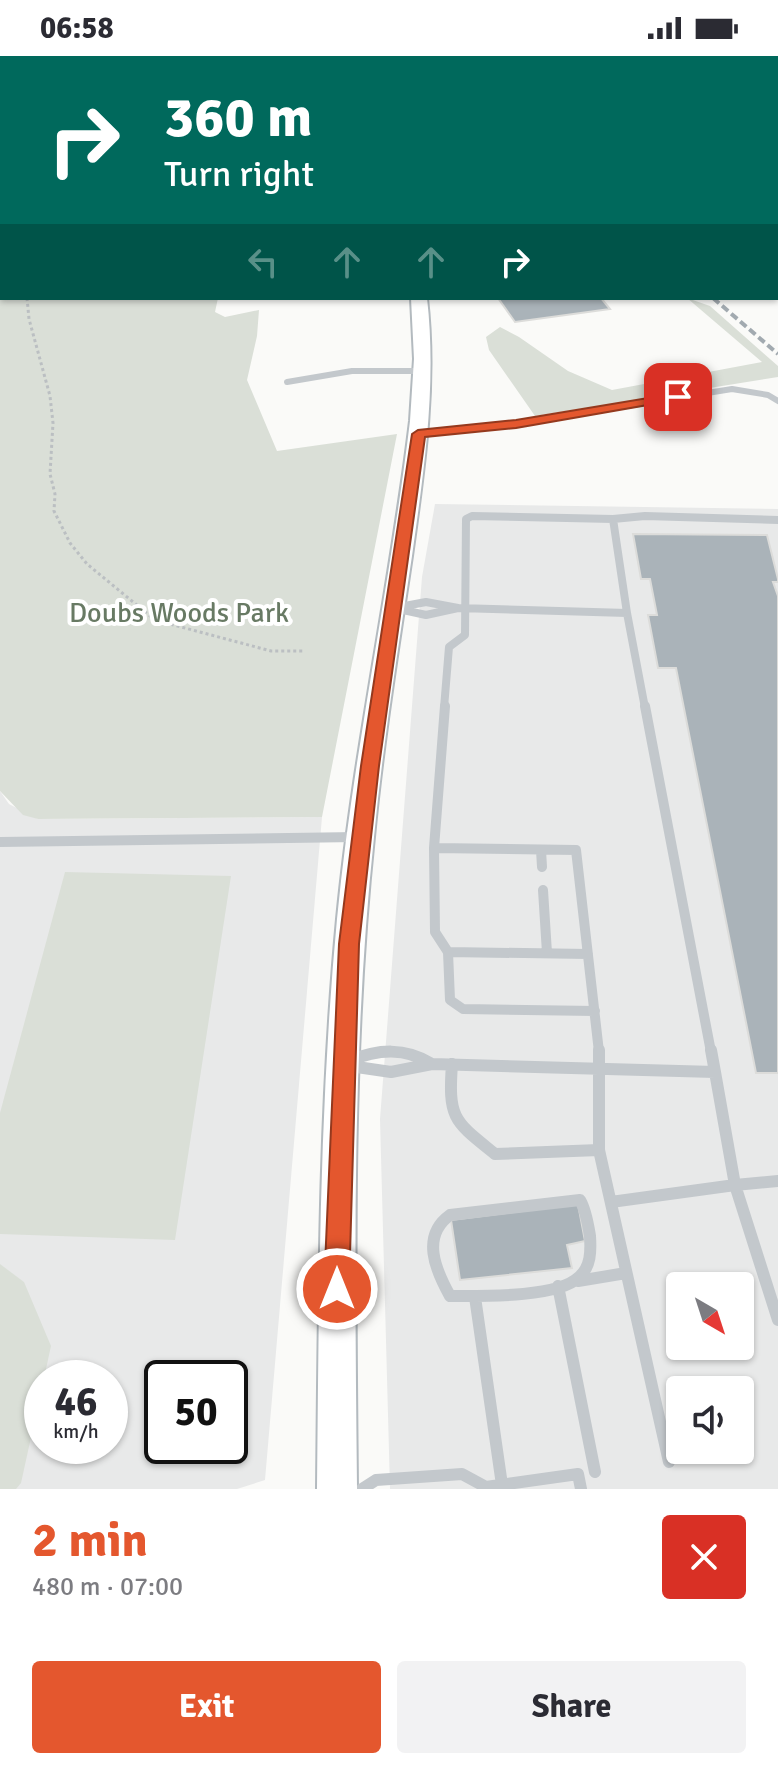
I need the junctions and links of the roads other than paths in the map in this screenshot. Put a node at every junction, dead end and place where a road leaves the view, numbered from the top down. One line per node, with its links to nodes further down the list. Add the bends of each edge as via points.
1 (419, 300): 2 (main road)
2 (422, 371): 3 (lane, via 352,371); 5 (main road)
3 (287, 382)
4 (778, 401): 5 (lane, via 732,389 516,424)
5 (418, 434): 8 (main road)
6 (613, 519): 7 (lane); 9 (lane, via 466,519); 10 (lane)
7 (778, 520)
8 (394, 608): 9 (lane, via 418,602); 11 (main road)
9 (462, 608): 10 (lane); 13 (lane, via 465,635 449,647)
10 (627, 613): 25 (lane)
11 (360, 837): 12 (lane); 21 (main road)
12 (0, 842)
13 (434, 848): 14 (lane); 17 (lane, via 435,932)
14 (541, 850): 15 (lane); 19 (lane, via 576,850)
15 (542, 867)
16 (543, 890): 18 (lane)
17 (448, 952): 18 (lane); 20 (lane, via 450,1000 463,1009)
18 (547, 953): 19 (lane)
19 (588, 954): 20 (lane)
20 (595, 1011): 24 (lane)
21 (342, 1064): 22 (lane, via 372,1073 410,1072); 22 (lane, via 370,1052 415,1053); 39 (main road)
22 (432, 1064): 23 (lane)
23 (452, 1064): 24 (lane); 26 (lane, via 449,1107 456,1121 495,1154)
24 (601, 1068): 25 (lane); 26 (lane)
25 (715, 1072): 28 (lane)
26 (599, 1150): 29 (lane)
27 (778, 1181): 28 (lane)
28 (735, 1185): 29 (lane); 34 (lane)
29 (611, 1202): 30 (lane)
30 (626, 1273): 31 (lane); 35 (lane)
31 (578, 1281): 32 (lane); 33 (lane, via 587,1267 590,1240 580,1200 450,1215 438,1221 433,1232 440,1279 450,1296)
32 (558, 1286): 33 (lane); 36 (lane)
33 (475, 1297): 37 (lane)
34 (778, 1320)
35 (666, 1449)
36 (595, 1472)
37 (502, 1485): 38 (lane); 41 (lane, via 578,1474)
38 (485, 1488): 40 (lane, via 462,1474 376,1480)
39 (337, 1489)
40 (362, 1489)
41 (581, 1489)

